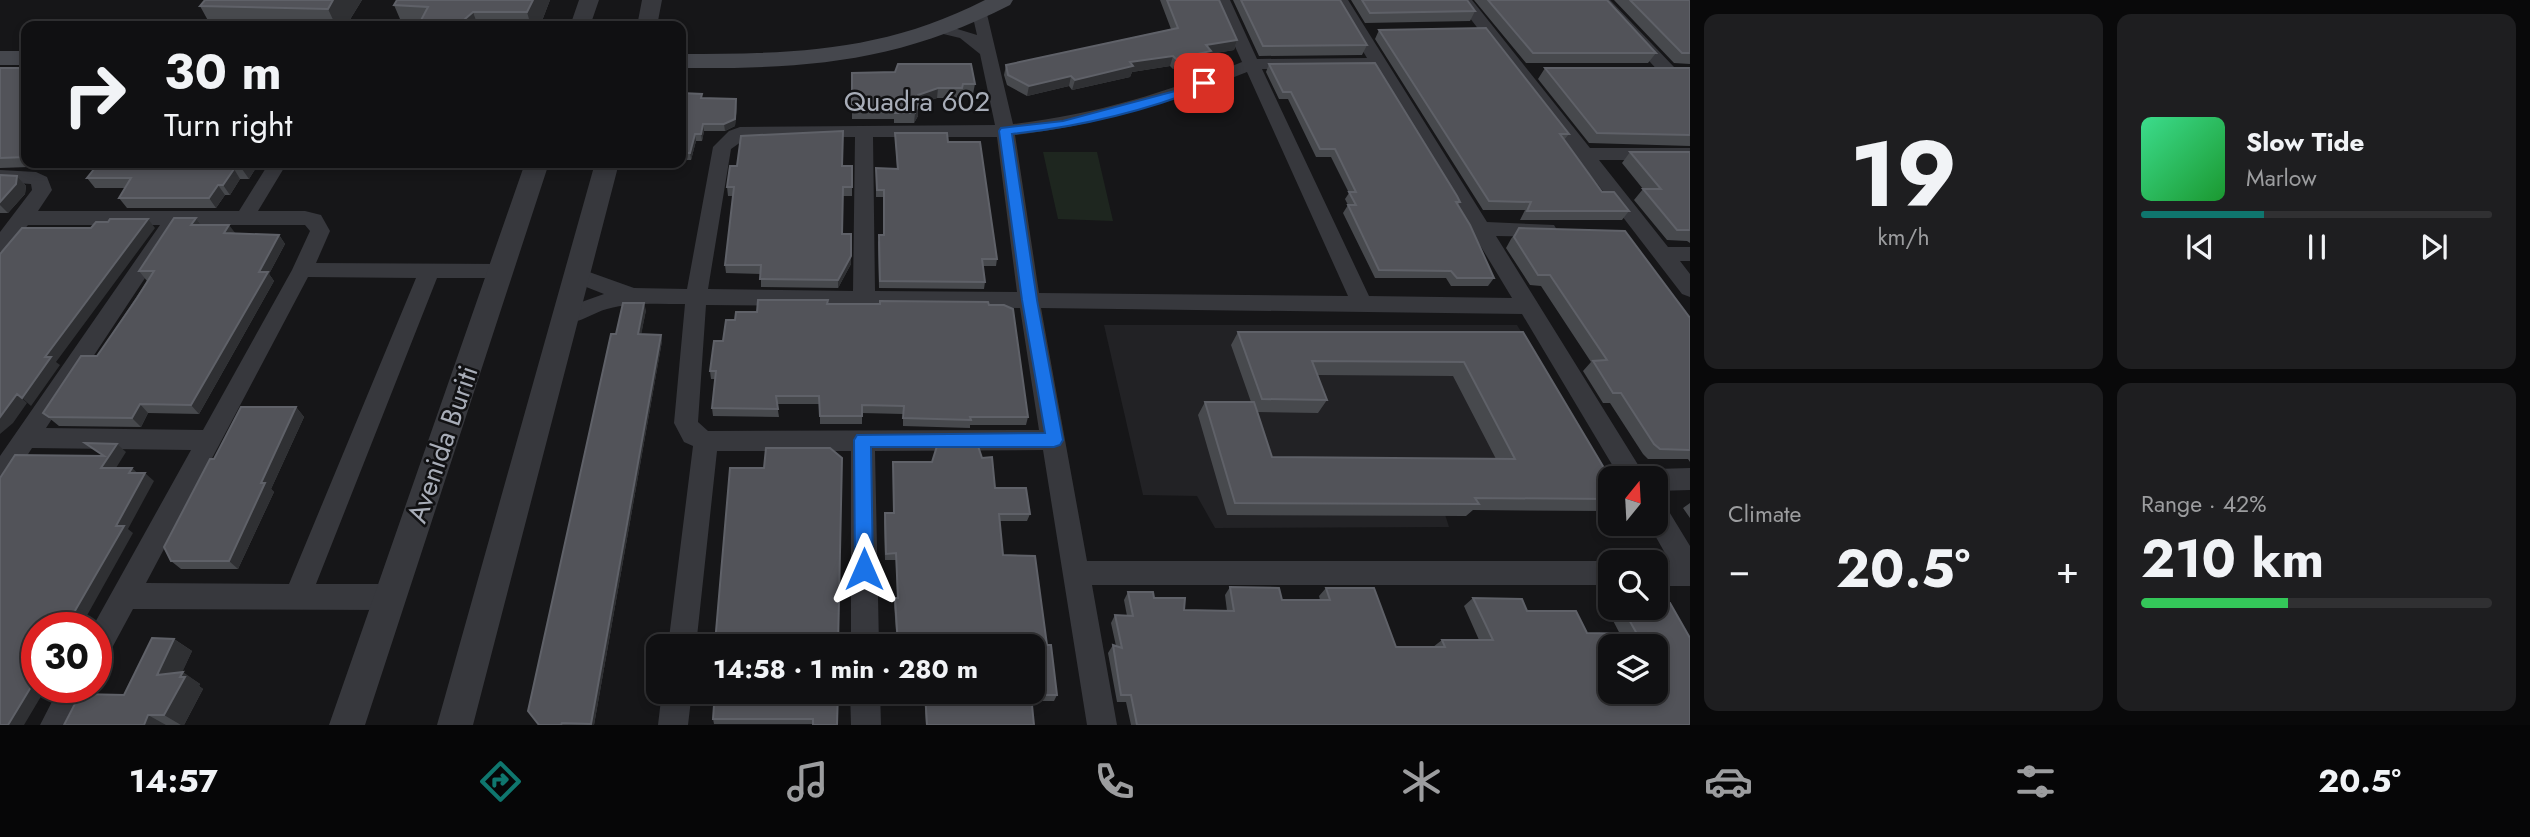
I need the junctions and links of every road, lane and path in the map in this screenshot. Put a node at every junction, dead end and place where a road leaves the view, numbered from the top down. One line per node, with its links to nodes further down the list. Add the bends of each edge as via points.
1 (589, 0): 9 (street)
2 (653, 0): 10 (street)
3 (1002, 0): 8 (main road)
4 (1223, 0): 21 (street)
5 (1340, 0): 15 (street)
6 (1464, 0): 13 (street)
7 (1601, 0): 25 (street)
8 (980, 13): 11 (main road); 16 (street)
9 (582, 21)
10 (648, 21)
11 (941, 29): 16 (street, via 966,35); 19 (main road, via 891,46 824,58)
12 (1461, 29): 13 (street)
13 (1487, 29): 22 (street)
14 (1384, 31): 15 (street)
15 (1359, 32): 20 (street)
16 (987, 51): 27 (street)
17 (0, 58): 18 (main road)
18 (21, 58)
19 (686, 61)
20 (1378, 63): 21 (street); 38 (street)
21 (1252, 64): 27 (street, Quadra 602, via 1180,93 1063,124); 54 (street)
22 (1520, 71): 23 (street); 29 (street)
23 (1547, 71)
24 (1641, 71): 25 (street)
25 (1668, 71): 26 (street)
26 (1690, 71)
27 (1005, 131): 28 (street, Quadra 602); 53 (street)
28 (864, 132): 51 (street, Quadra 602, via 746,131 728,140 722,147); 52 (street)
29 (1584, 154): 30 (street); 41 (street)
30 (1690, 154)
31 (275, 168): 35 (street)
32 (535, 168): 46 (street, Avenida Buriti)
33 (606, 168): 48 (street)
34 (0, 176): 36 (street, via 28,176 42,184)
35 (245, 217): 37 (street); 45 (street, via 314,220 320,231)
36 (23, 218): 37 (street); 42 (street)
37 (174, 219): 57 (street)
38 (1480, 229): 39 (street); 55 (street)
39 (1563, 230)
40 (1618, 231): 41 (street)
41 (1645, 232): 43 (street)
42 (0, 245)
43 (1663, 254): 44 (street); 49 (street)
44 (1690, 254)
45 (302, 270): 47 (street); 58 (street)
46 (501, 271): 47 (street); 73 (street, Avenida Buriti)
47 (429, 272): 71 (street)
48 (578, 276): 50 (street); 56 (street)
49 (1690, 289)
50 (633, 296): 51 (street); 56 (street, via 601,302)
51 (696, 296): 52 (street); 61 (street, via 685,423 693,435)
52 (864, 298): 53 (street)
53 (1030, 300): 54 (street); 60 (street)
54 (1362, 304): 55 (street)
55 (1526, 306): 62 (street)
56 (567, 316): 82 (street)
57 (27, 438): 58 (street); 63 (street)
58 (209, 440): 72 (street)
59 (863, 440): 60 (street); 61 (street); 76 (street)
60 (1054, 440): 68 (street)
61 (706, 441): 75 (street)
62 (1626, 466)
63 (0, 476)
64 (1690, 479): 65 (street)
65 (1668, 480)
66 (1668, 534): 67 (street)
67 (1690, 572): 70 (street)
68 (1077, 573): 69 (street); 85 (street)
69 (1598, 573)
70 (1668, 573)
71 (298, 595): 72 (street); 73 (street)
72 (124, 596): 74 (street)
73 (390, 597): 81 (street, Avenida Buriti)
74 (112, 619)
75 (683, 634)
76 (865, 634)
77 (67, 703): 80 (street)
78 (675, 704): 83 (street)
79 (865, 704): 84 (street)
80 (55, 725)
81 (347, 725)
82 (455, 725)
83 (673, 725)
84 (866, 725)
85 (1102, 725)

